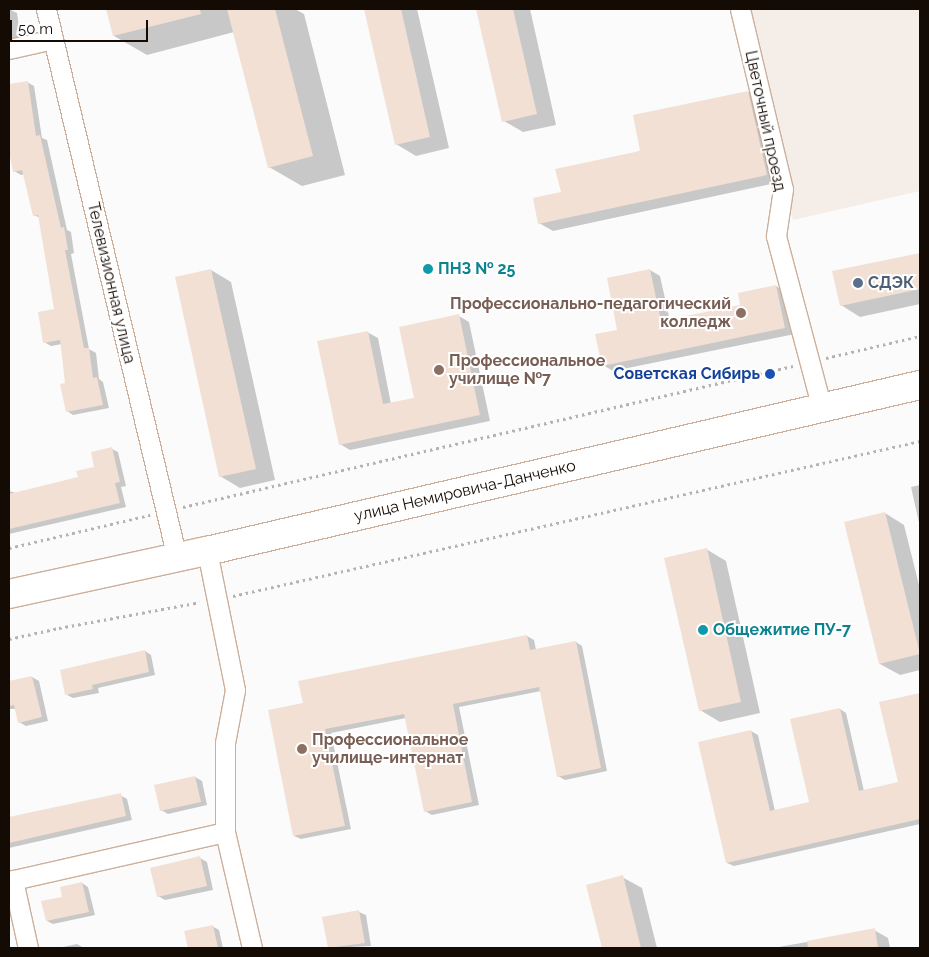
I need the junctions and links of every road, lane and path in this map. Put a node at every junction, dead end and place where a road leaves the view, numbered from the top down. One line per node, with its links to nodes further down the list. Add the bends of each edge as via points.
1 (46, 9): 3 (street, Телевизионная улица)
2 (740, 9): 6 (street, Цветочный проезд, via 783,189 776,236)
3 (53, 39): 4 (street); 10 (street, Телевизионная улица)
4 (9, 49)
5 (920, 336): 6 (path)
6 (810, 362): 8 (street, Цветочный проезд); 10 (path)
7 (920, 385): 8 (main road, улица Немировича-Данченко)
8 (822, 409): 12 (main road, улица Немировича-Данченко)
9 (920, 441): 15 (path)
10 (166, 511): 11 (path); 13 (street, Телевизионная улица)
11 (9, 548)
12 (207, 552): 13 (main road, улица Немировича-Данченко); 15 (street)
13 (177, 558): 14 (main road, улица Немировича-Данченко)
14 (9, 594)
15 (215, 600): 16 (path); 17 (street, via 235,690 225,743)
16 (9, 639)
17 (225, 832): 18 (street); 20 (street)
18 (11, 881): 19 (street)
19 (28, 948)
20 (252, 948)

